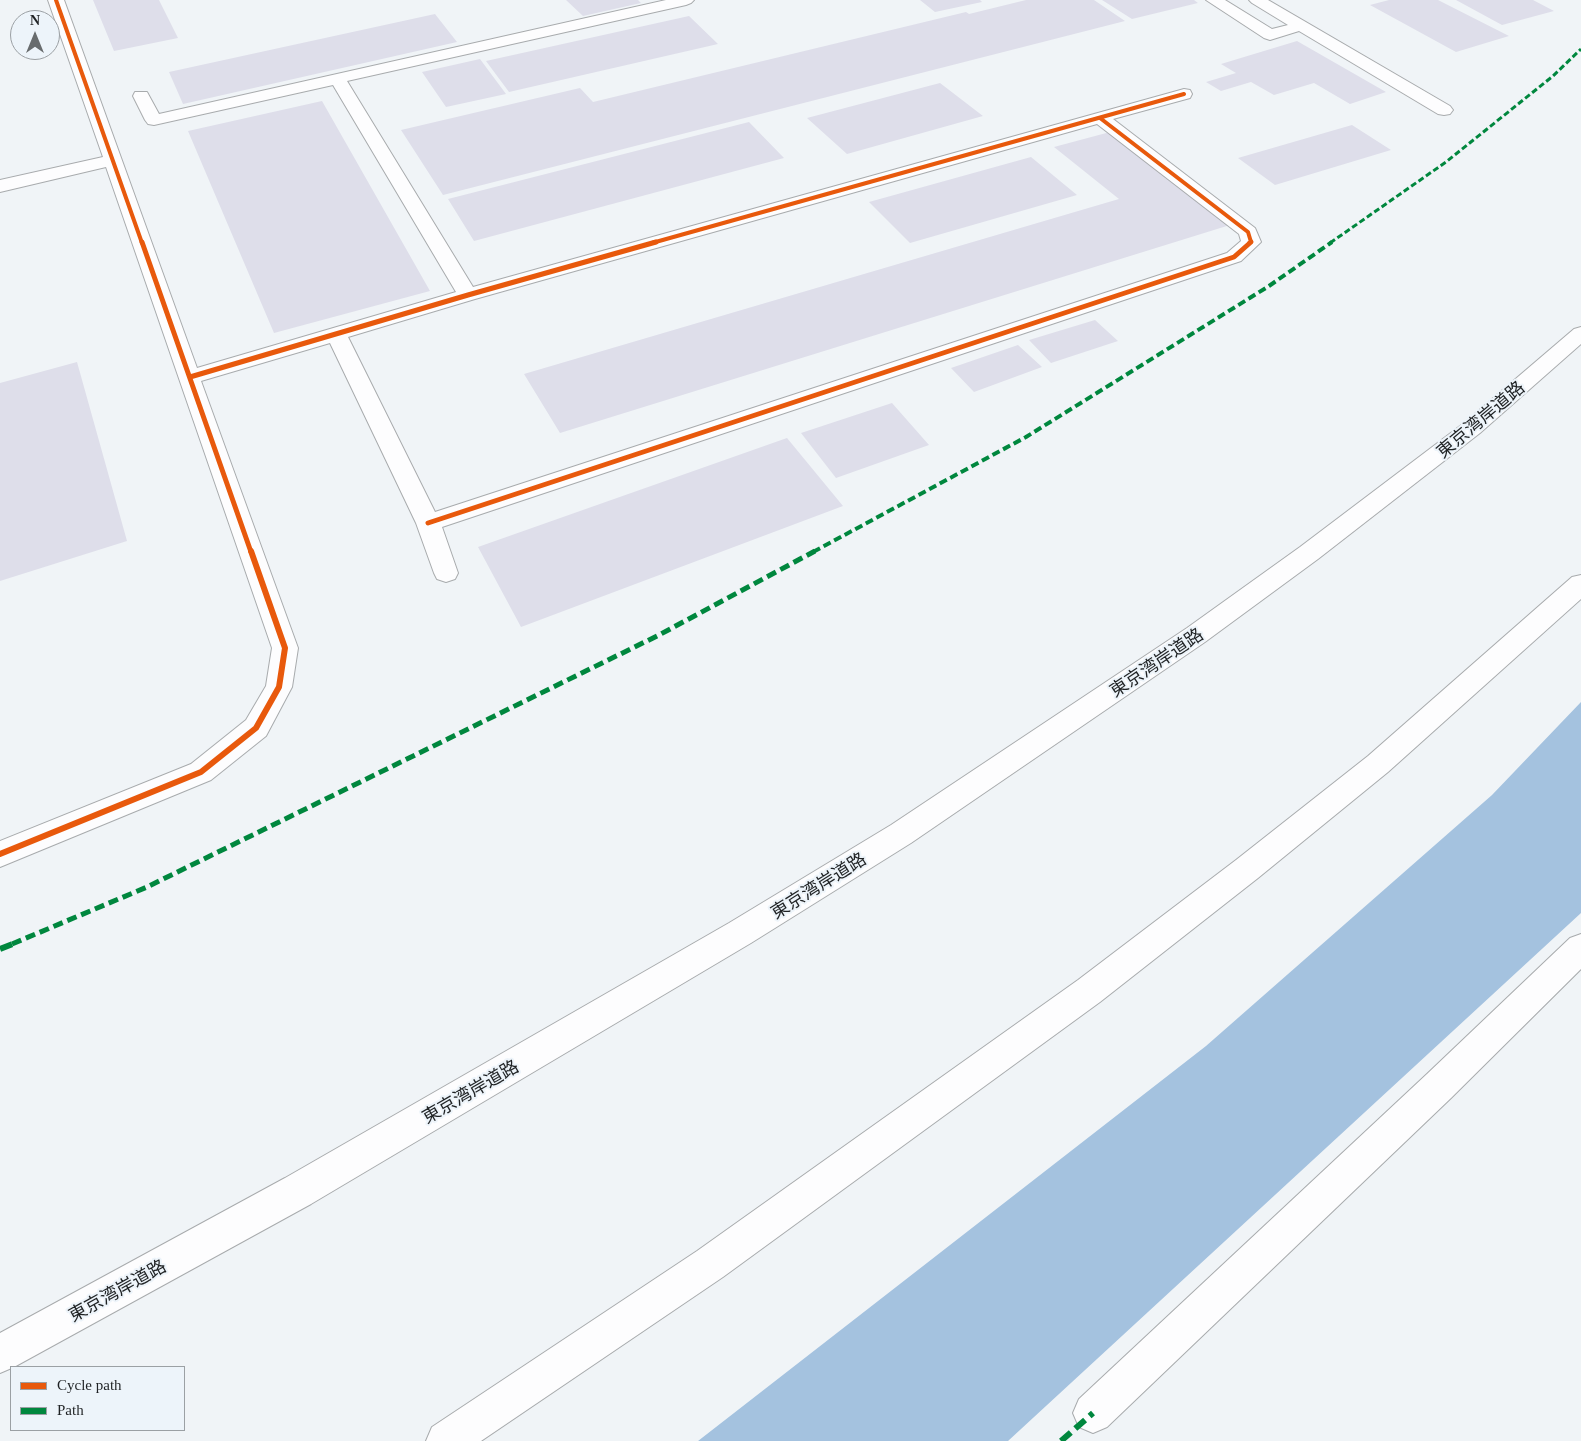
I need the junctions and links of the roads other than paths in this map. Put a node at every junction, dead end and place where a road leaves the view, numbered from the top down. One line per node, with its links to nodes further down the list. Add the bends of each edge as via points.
1 (56, 0): 11 (main road)
2 (686, 0): 6 (main road)
3 (1214, 0): 5 (main road, via 1270,35)
4 (1257, 0): 5 (main road)
5 (1301, 26): 9 (main road)
6 (337, 78): 8 (main road, via 154,120); 13 (main road)
7 (1184, 94): 10 (main road)
8 (141, 96)
9 (1444, 110)
10 (1100, 118): 13 (main road); 17 (main road, via 1248,232 1251,242 1234,258)
11 (113, 160): 12 (main road); 16 (main road)
12 (0, 186)
13 (468, 295): 15 (main road)
14 (1581, 332): 22 (main road, 東京湾岸道路, via 1472,428 1309,553 1196,635 901,834 724,943 315,1181)
15 (336, 334): 16 (main road); 17 (main road)
16 (190, 377): 20 (main road, via 285,648 279,686 256,728 201,772)
17 (428, 523): 18 (main road)
18 (446, 573)
19 (1581, 584): 24 (main road, via 1378,764 1089,991 710,1264)
20 (0, 854)
21 (1581, 948): 23 (main road)
22 (0, 1354)
23 (1093, 1413)
24 (446, 1441)

